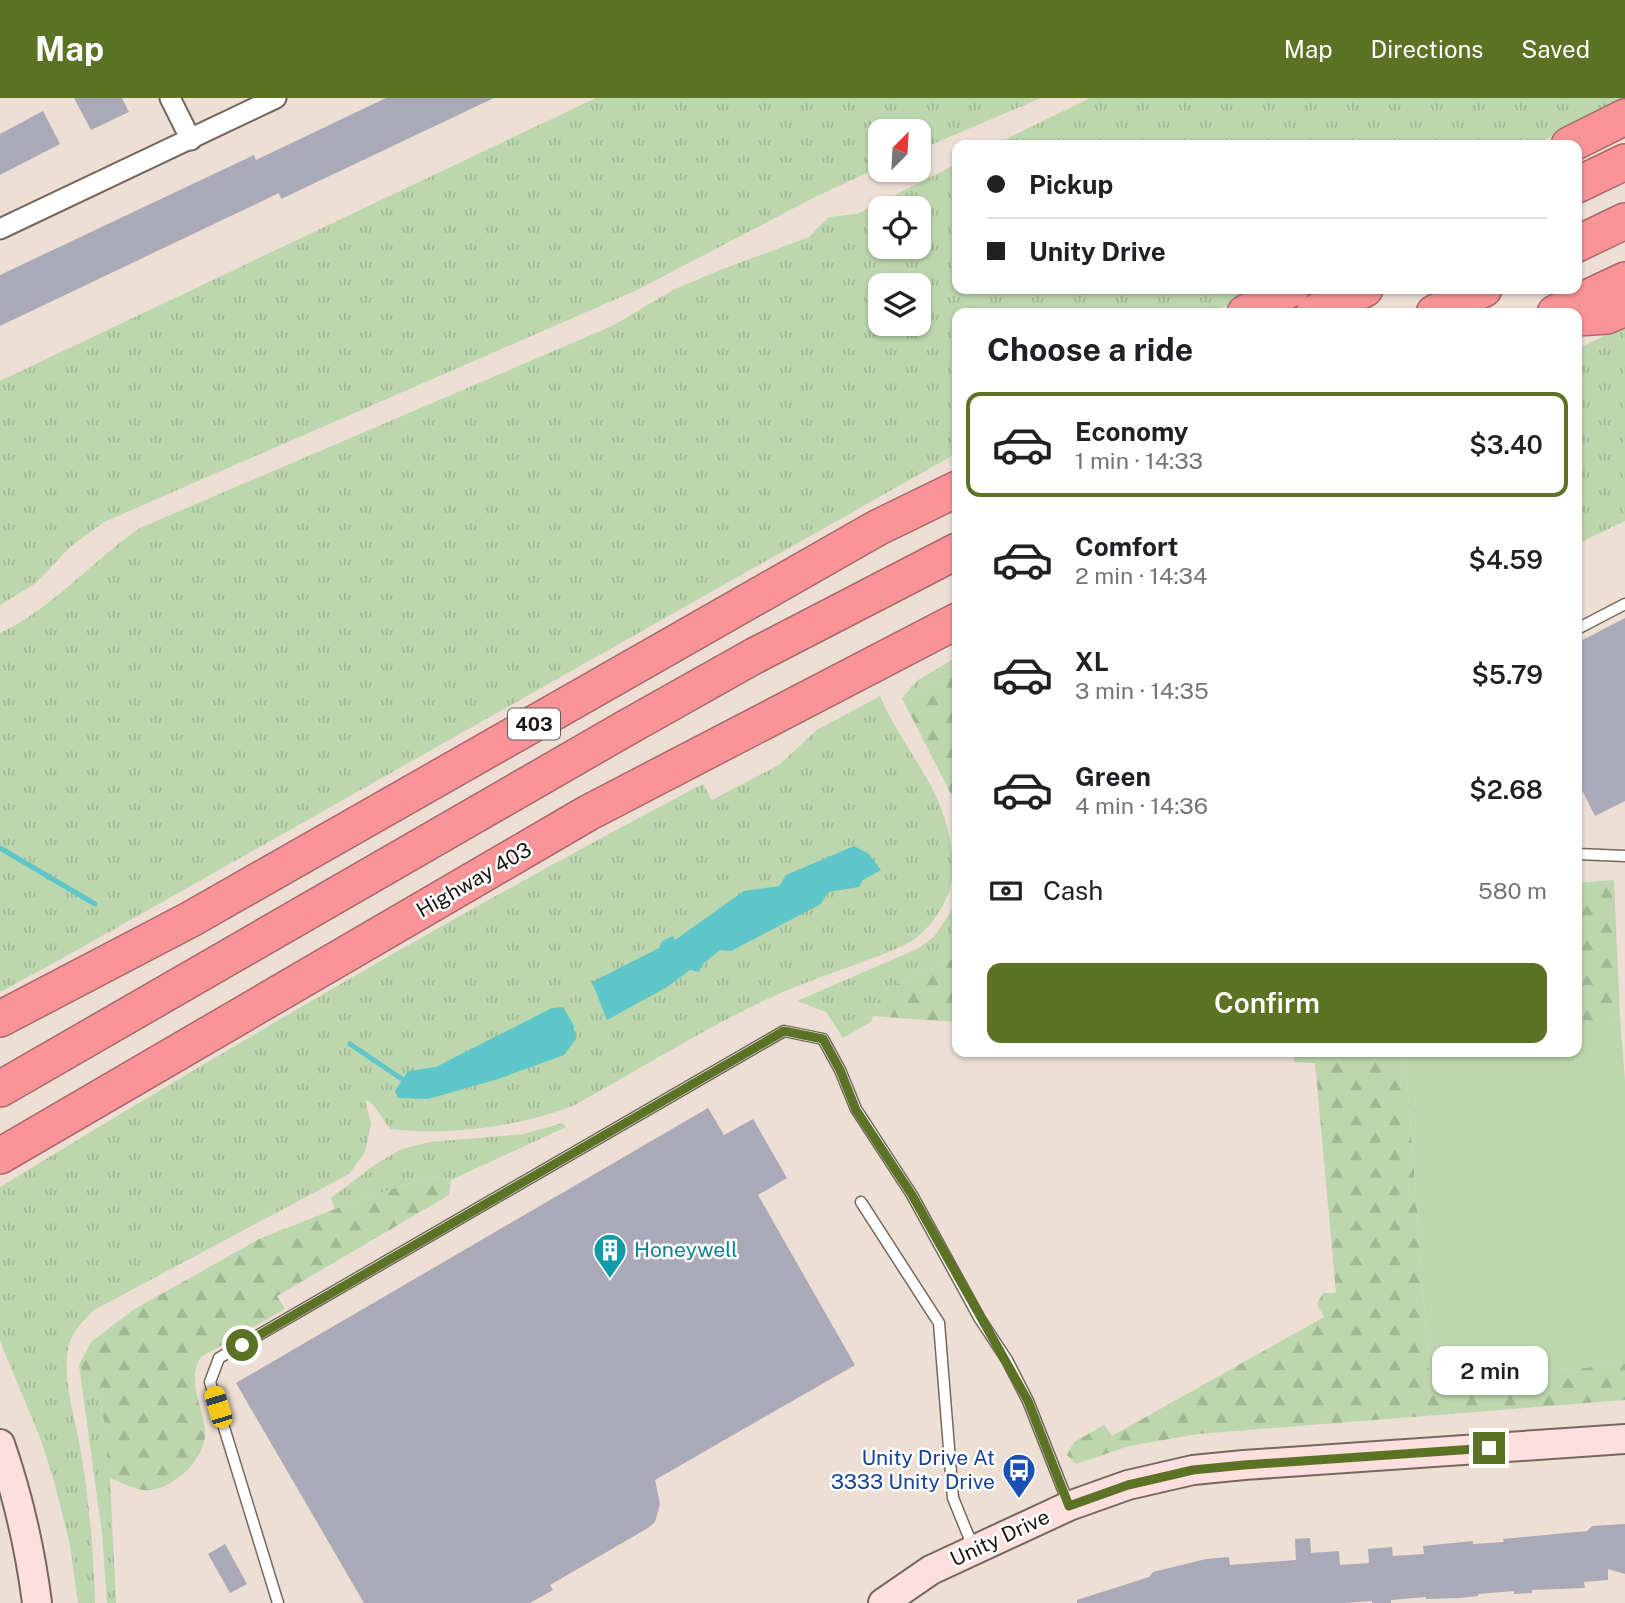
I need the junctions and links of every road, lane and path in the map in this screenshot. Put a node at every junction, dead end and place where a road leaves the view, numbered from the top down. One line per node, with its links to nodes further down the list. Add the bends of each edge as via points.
1 (170, 98): 4 (street)
2 (276, 98): 4 (street)
3 (1625, 117): 5 (highway)
4 (191, 140): 9 (street)
5 (1579, 140)
6 (1625, 162): 7 (highway)
7 (1582, 183)
8 (1625, 221): 10 (highway)
9 (0, 229)
10 (1582, 242)
11 (1625, 279): 18 (highway)
12 (1281, 294): 15 (highway)
13 (1354, 294): 16 (highway)
14 (1474, 294): 17 (highway)
15 (1255, 308)
16 (1324, 308)
17 (1444, 308)
18 (1565, 308)
19 (1625, 308): 20 (highway, via 1607,316)
20 (1582, 318)
21 (952, 474): 23 (highway)
22 (952, 491): 23 (highway, 403)
23 (877, 528): 30 (highway, 403, via 191,919)
24 (952, 554): 31 (highway, via 754,656)
25 (1625, 604): 27 (lane)
26 (952, 624): 32 (highway, Highway 403, via 588,813)
27 (1582, 626)
28 (1582, 853): 29 (lane)
29 (1625, 856)
30 (0, 1019)
31 (0, 1089)
32 (0, 1156)
33 (861, 1202): 37 (lane, via 939,1323 953,1498)
34 (1625, 1439): 36 (street, Unity Drive, via 1193,1470 1128,1485)
35 (0, 1444): 38 (street, via 32,1558)
36 (1069, 1506): 37 (street, Unity Drive); 39 (lane, via 1028,1401 912,1195 856,1110 823,1039 784,1031 219,1358 211,1382)
37 (975, 1550): 40 (street, Unity Drive, via 931,1570)
38 (37, 1603)
39 (278, 1603)
40 (883, 1603)

